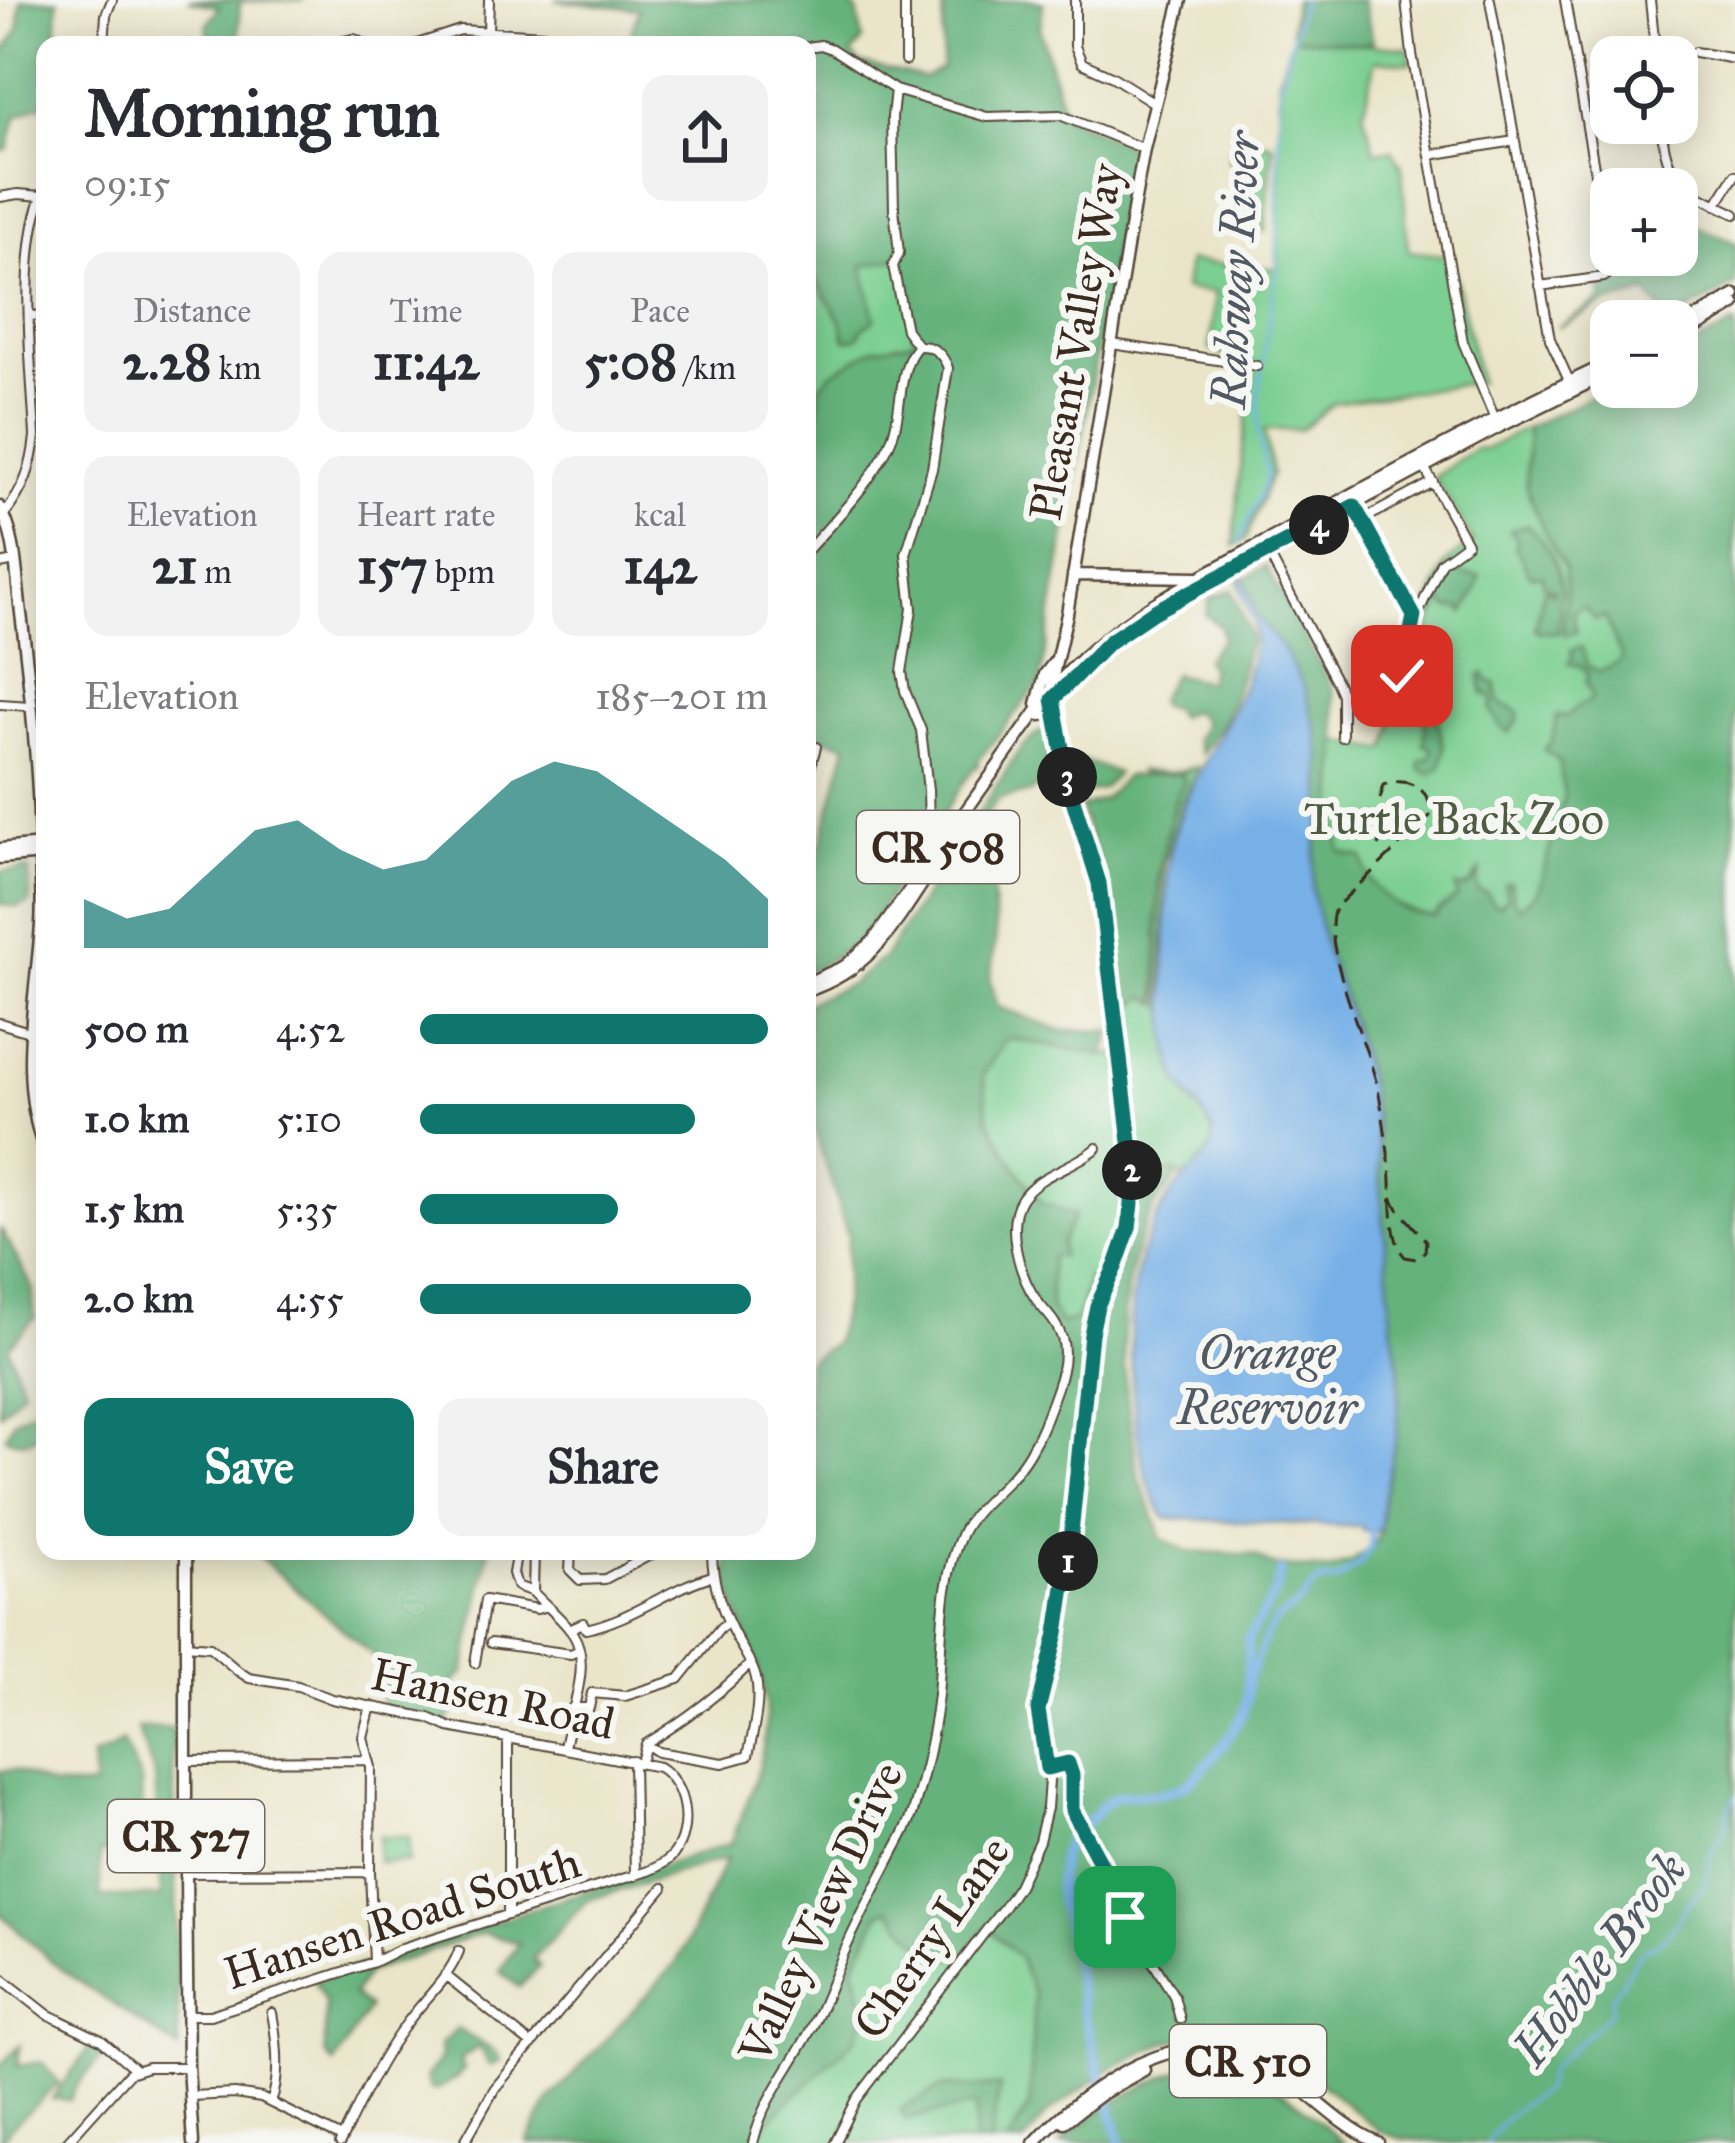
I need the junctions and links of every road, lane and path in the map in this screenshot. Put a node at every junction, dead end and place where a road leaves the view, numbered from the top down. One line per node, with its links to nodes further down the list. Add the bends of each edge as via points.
1 (112, 0): 11 (street)
2 (489, 0): 10 (street)
3 (904, 0): 18 (street)
4 (1075, 0): 20 (street, via 1082,63)
5 (1181, 0): 20 (main road, Pleasant Valley Way)
6 (1406, 0): 24 (street)
7 (1490, 0): 21 (street)
8 (1565, 0): 31 (street, via 1612,268)
9 (1650, 0): 14 (street)
10 (488, 31): 12 (street); 13 (street)
11 (104, 36)
12 (438, 36)
13 (561, 36)
14 (1654, 36)
15 (816, 46): 19 (street)
16 (1698, 53): 17 (street)
17 (1735, 59)
18 (905, 61)
19 (895, 90): 23 (street, via 987,117 1060,116); 37 (street, via 899,253 892,266)
20 (1156, 104): 23 (main road, Pleasant Valley Way)
21 (1514, 140): 24 (street); 31 (street)
22 (1664, 144): 28 (street, via 1676,179)
23 (1144, 149): 38 (main road, Pleasant Valley Way)
24 (1430, 155): 43 (street, via 1462,342)
25 (1735, 175): 28 (street)
26 (36, 193): 27 (street)
27 (0, 197)
28 (1716, 205): 29 (street)
29 (1735, 214)
30 (36, 222): 33 (street)
31 (1540, 286): 42 (street, via 1550,339)
32 (1735, 300): 35 (main road); 36 (main road)
33 (30, 316): 34 (street); 47 (street, via 33,457 23,488)
34 (36, 316)
35 (1698, 318)
36 (1698, 325)
37 (916, 344): 49 (street, via 882,459); 67 (street, via 943,356 948,375 906,554 912,609 902,672 921,730 929,828)
38 (1110, 344): 39 (street); 53 (main road, Pleasant Valley Way)
39 (1257, 366)
40 (1590, 375): 42 (main road, CR 508)
41 (1590, 380): 42 (main road, CR 508)
42 (1572, 386): 43 (main road, CR 508)
43 (1497, 424): 44 (main road, CR 508)
44 (1421, 463): 45 (street); 46 (main road, CR 508)
45 (1433, 482): 48 (street); 56 (street, via 1467,543 1442,562)
46 (1352, 501): 48 (street); 50 (main road, CR 508)
47 (2, 511): 51 (main road)
48 (1362, 520): 56 (street)
49 (816, 541)
50 (1266, 548): 54 (main road, CR 508); 55 (main road, CR 508); 65 (street, via 1342,695)
51 (15, 561): 52 (street); 61 (main road)
52 (0, 565)
53 (1073, 575): 54 (main road); 57 (main road, Pleasant Valley Way)
54 (1202, 577): 55 (main road, CR 508)
55 (1189, 589): 59 (main road, CR 508, via 1106,636)
56 (1415, 622): 58 (street)
57 (1057, 659): 59 (main road, Pleasant Valley Way); 63 (main road)
58 (1400, 679)
59 (1052, 694): 63 (main road, CR 508); 64 (street, Cherry Lane)
60 (36, 697): 61 (street)
61 (30, 700): 62 (street); 66 (main road)
62 (0, 704)
63 (1038, 715): 64 (main road); 67 (main road, CR 508); 73 (main road, CR 508, via 882,942 848,974)
64 (1057, 722): 103 (street, Cherry Lane, via 1099,883 1132,1204 1091,1334 1069,1554 1038,1710)
65 (1342, 737)
66 (36, 774)
67 (940, 845): 72 (main road, CR 508, via 859,956)
68 (0, 849): 69 (main road)
69 (36, 849)
70 (36, 850): 71 (main road)
71 (0, 858)
72 (816, 982)
73 (816, 984)
74 (0, 1023): 75 (street)
75 (36, 1034)
76 (36, 1048): 77 (main road)
77 (36, 1121)
78 (1096, 1148): 126 (street, Valley View Drive, via 1019,1201 1016,1250 1025,1281 1062,1337 1060,1376 1040,1433 964,1528 951,1560 938,1693 913,1814 811,2029 760,2113)
79 (186, 1560): 91 (main road, CR 527)
80 (515, 1560): 86 (street, via 517,1586)
81 (534, 1560): 86 (street)
82 (571, 1560): 83 (street, via 580,1580 605,1579)
83 (641, 1560)
84 (712, 1560): 85 (street)
85 (712, 1576): 88 (street); 89 (street, via 631,1616)
86 (532, 1592): 87 (street)
87 (546, 1606): 89 (street); 94 (street, via 485,1600)
88 (729, 1623): 93 (street); 96 (street, via 679,1679 625,1696 592,1693 589,1708)
89 (568, 1630): 92 (street)
90 (490, 1643): 92 (street)
91 (184, 1645): 95 (street, Hansen Road, via 210,1648 249,1678); 101 (main road, CR 527)
92 (579, 1650): 96 (street)
93 (751, 1663): 98 (street); 98 (street, via 757,1682 748,1756 723,1763)
94 (476, 1664)
95 (371, 1706): 97 (street, Hansen Road); 100 (street, via 363,1737)
96 (572, 1708): 99 (street)
97 (508, 1738): 99 (street, Hansen Road); 108 (street)
98 (646, 1744): 102 (street)
99 (563, 1748): 102 (street, Hansen Road)
100 (368, 1760): 101 (street); 104 (street)
101 (185, 1761): 105 (main road, CR 527)
102 (637, 1761): 106 (street); 106 (street, Hansen Road, via 675,1780 685,1821 672,1856)
103 (1047, 1768): 115 (street, via 1068,1763 1076,1821); 127 (street, Cherry Lane, via 1048,1808 1018,1886 857,2099)
104 (370, 1872): 105 (street); 110 (street)
105 (186, 1873): 114 (main road, CR 527)
106 (635, 1876): 108 (street, Hansen Road South)
107 (663, 1888): 116 (street)
108 (508, 1915): 110 (street, Hansen Road South)
109 (459, 1951): 111 (street)
110 (374, 1962): 114 (street, Hansen Road South, via 210,2015)
111 (446, 1975): 116 (street); 122 (street, via 399,2034)
112 (0, 1977): 118 (street)
113 (272, 2013): 121 (street)
114 (188, 2015): 117 (main road, CR 527)
115 (1180, 2019)
116 (532, 2045): 125 (street)
117 (188, 2067): 118 (street); 120 (main road, CR 527)
118 (136, 2069): 123 (street)
119 (1113, 2082): 128 (main road, CR 510); 129 (main road, CR 510, via 1178,2057 1242,2058); 130 (main road, via 1176,2051 1216,2046 1265,2062)
120 (190, 2096): 121 (street); 124 (main road, CR 527)
121 (271, 2102): 122 (street)
122 (341, 2140)
123 (66, 2143)
124 (193, 2143)
125 (464, 2143)
126 (753, 2143)
127 (836, 2143)
128 (1038, 2143)
129 (1362, 2143)
130 (1378, 2143)

